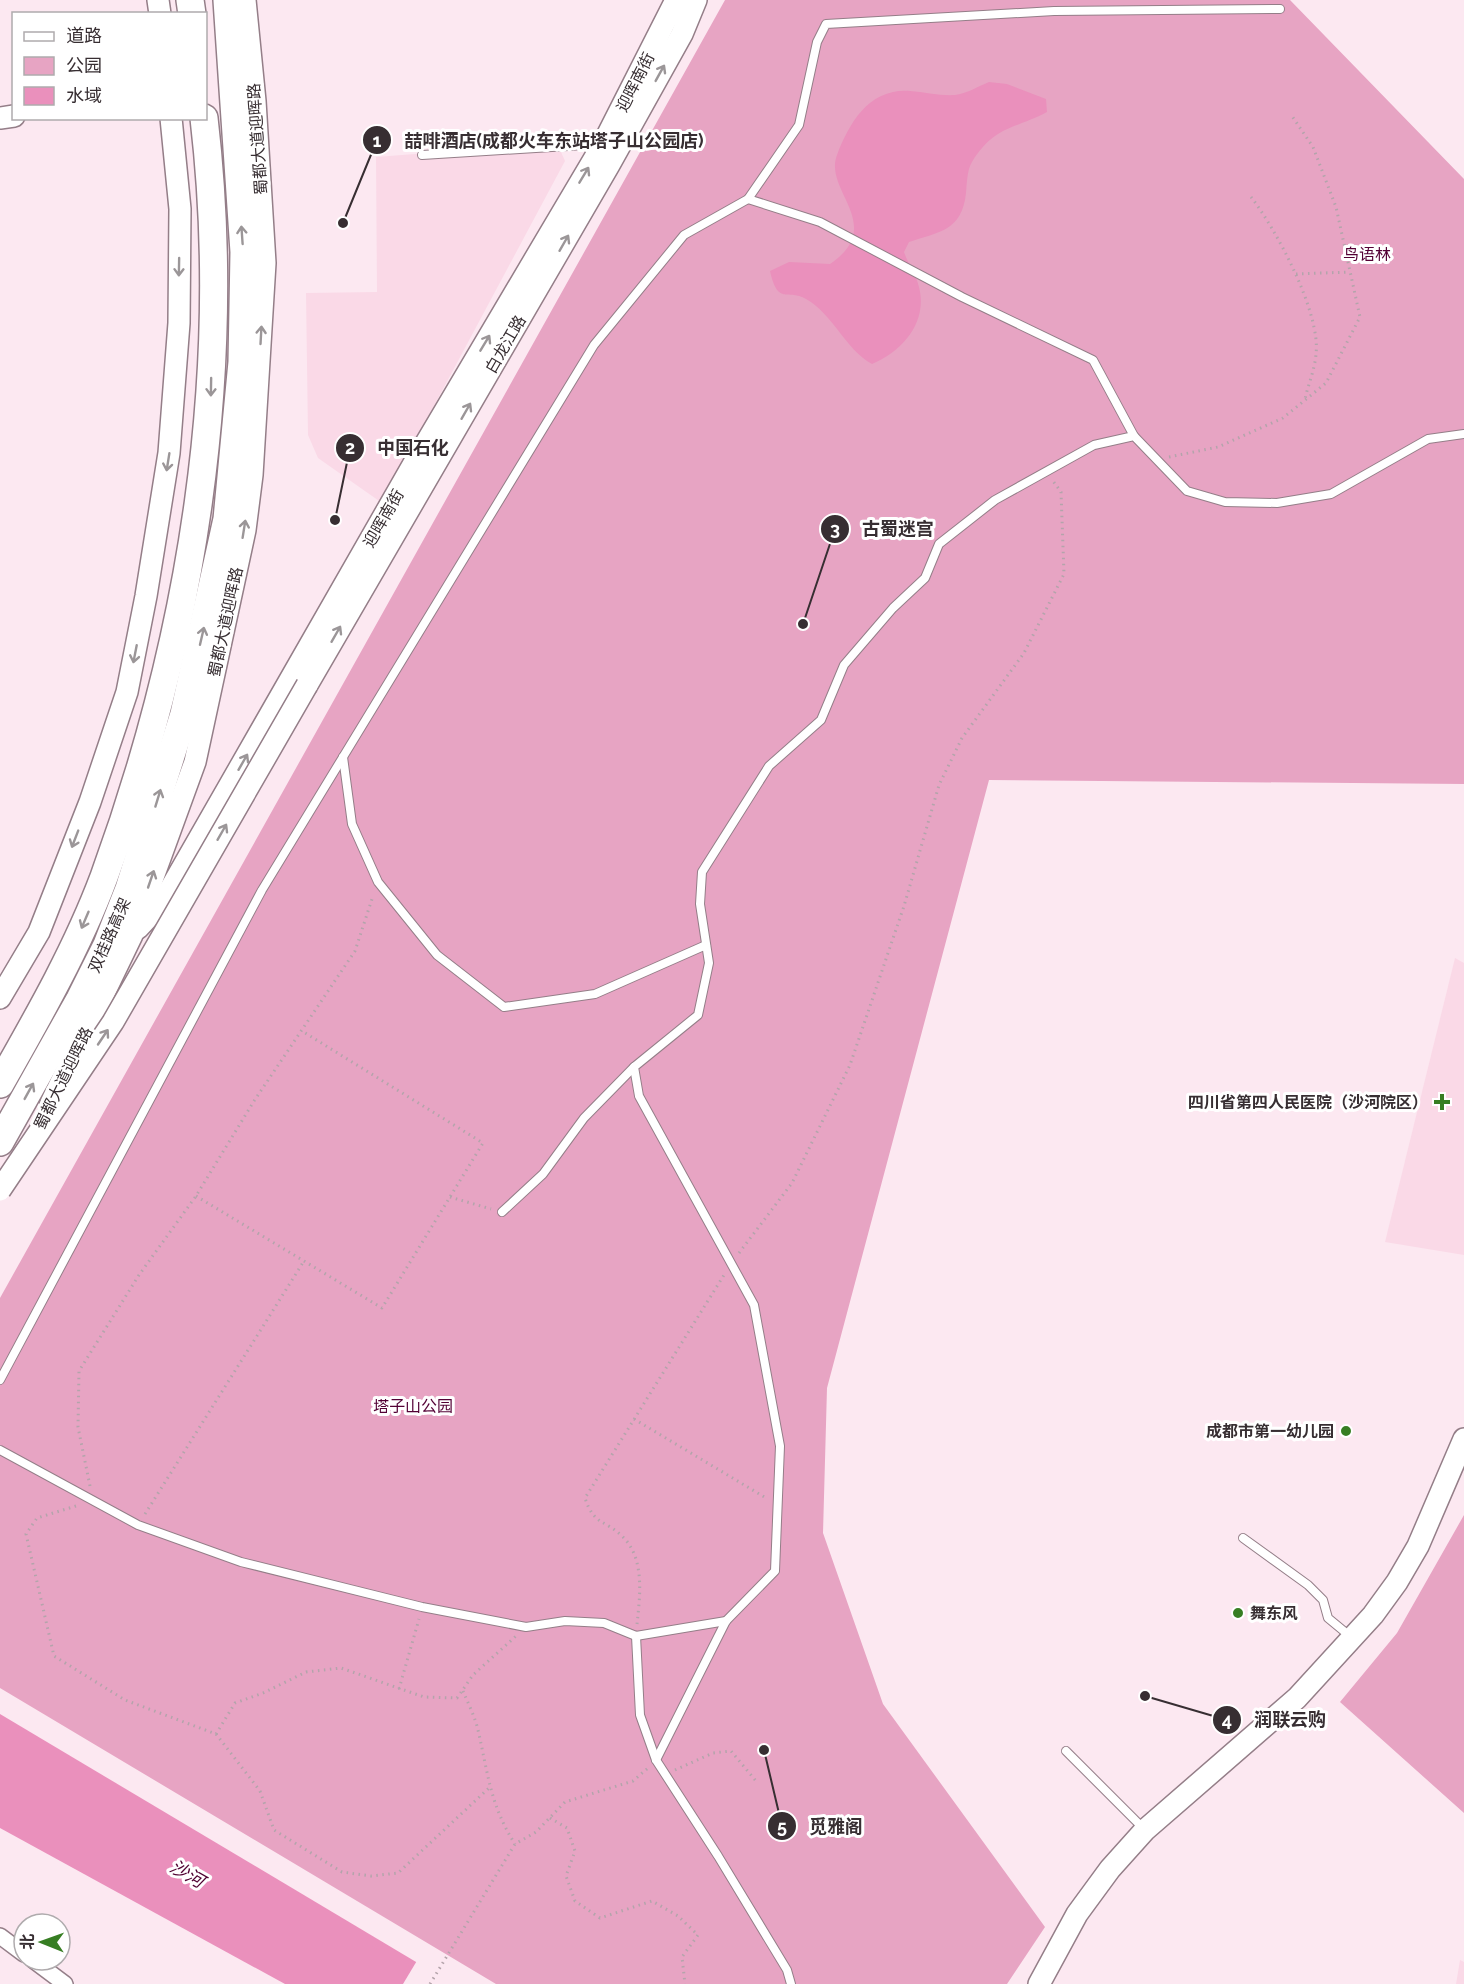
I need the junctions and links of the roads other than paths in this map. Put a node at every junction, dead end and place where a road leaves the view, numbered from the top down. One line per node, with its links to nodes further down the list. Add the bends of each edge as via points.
1 (227, 0): 16 (highway, 蜀都大道迎晖路, one-way to 1, via 242,362 244,252)
2 (243, 0): 13 (street, 蜀都大道迎晖路, one-way to 2, via 265,263 255,101)
3 (676, 0): 9 (street, 迎晖南街)
4 (696, 0): 25 (street, 白龙江路, one-way to 4, bridge, via 113,1022 609,165 682,34)
5 (1280, 9): 11 (lane, via 1054,11 826,24 817,42 800,125)
6 (171, 120): 12 (street)
7 (183, 120): 12 (street)
8 (204, 120): 23 (highway, 双桂路高架, one-way to 23, via 214,259 210,404 197,515 158,706 103,877 74,946)
9 (603, 144): 10 (lane); 19 (street, 迎晖南街, one-way to 9, via 164,900 412,465)
10 (422, 154)
11 (748, 199): 15 (lane, via 820,222 1093,360); 18 (lane, via 684,235 594,345)
12 (180, 209): 21 (street, one-way to 21, via 179,323 169,453 127,692 90,802 39,932)
13 (256, 408): 16 (street); 19 (street, 蜀都大道迎晖路, one-way to 13, via 195,762 244,530)
14 (1464, 434): 15 (lane, via 1428,439 1331,494 1277,503 1226,502 1187,491)
15 (1134, 436): 20 (lane, via 1094,445 995,500 939,544 925,578 892,608 844,665 821,720 769,766 702,872 700,903)
16 (228, 508): 17 (highway, 蜀都大道迎晖路, one-way to 16)
17 (184, 714): 24 (highway, 双桂路高架, one-way to 17, via 106,945 129,889)
18 (343, 757): 20 (lane, via 352,824 378,882 436,956 504,1007 595,994); 28 (lane, via 262,890)
19 (132, 934): 26 (street, 蜀都大道迎晖路)
20 (706, 945): 22 (lane, via 710,963 698,1015)
21 (0, 998)
22 (634, 1067): 27 (lane, via 584,1118 543,1174); 32 (lane, via 639,1096 754,1305 780,1446 775,1571)
23 (0, 1084)
24 (0, 1142)
25 (0, 1190)
26 (0, 1203)
27 (502, 1212)
28 (0, 1380)
29 (1464, 1439): 34 (street, via 1418,1546 1397,1582)
30 (0, 1450): 33 (lane, via 138,1525 241,1562 423,1607 526,1627 565,1621 604,1623)
31 (1243, 1538): 34 (lane, via 1308,1585 1323,1600 1328,1618)
32 (726, 1621): 33 (lane); 36 (lane)
33 (636, 1636): 36 (lane, via 640,1715)
34 (1352, 1638): 37 (street, via 1297,1698)
35 (1066, 1751): 37 (lane)
36 (656, 1760): 40 (lane, via 781,1961)
37 (1145, 1830): 41 (street, via 1077,1914)
38 (49, 1972): 39 (street)
39 (65, 1984)
40 (791, 1984)
41 (1039, 1984)

